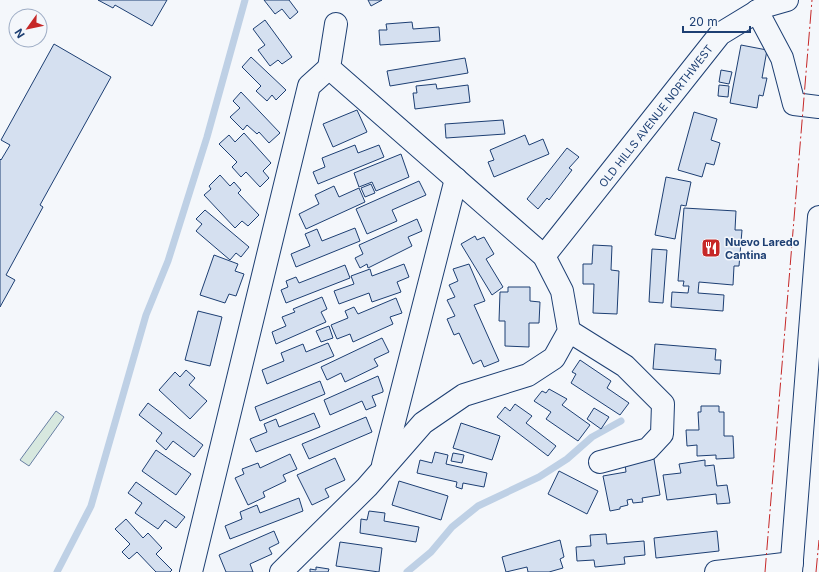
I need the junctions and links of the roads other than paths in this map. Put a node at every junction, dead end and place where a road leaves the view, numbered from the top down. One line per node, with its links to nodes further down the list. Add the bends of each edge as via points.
1 (787, 0): 2 (street, OLD HILLS AVENUE NORTHWEST)
2 (757, 11): 5 (street, via 782,58 794,104); 8 (street, OLD HILLS AVENUE NORTHWEST, via 720,34)
3 (336, 24): 4 (street)
4 (328, 68): 6 (street); 13 (street, via 309,86)
5 (819, 107)
6 (456, 179): 8 (street); 11 (street)
7 (819, 217): 12 (street)
8 (544, 256): 9 (street, via 562,291)
9 (568, 331): 10 (street, via 625,366 663,404 662,434 648,449); 11 (street, via 554,358 528,375 464,395 423,423)
10 (600, 462)
11 (382, 470): 14 (street, via 368,487)
12 (791, 568): 15 (street)
13 (191, 572)
14 (281, 572)
15 (716, 572)

